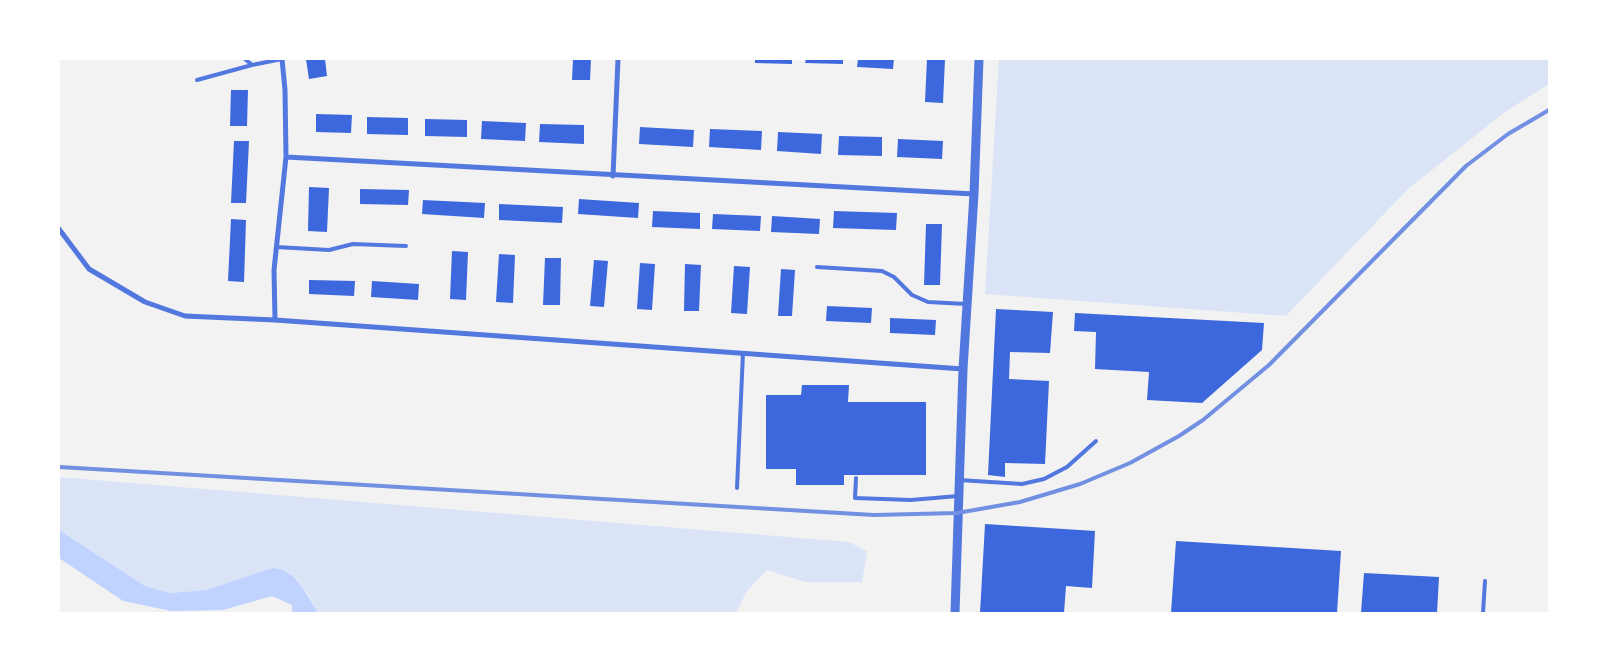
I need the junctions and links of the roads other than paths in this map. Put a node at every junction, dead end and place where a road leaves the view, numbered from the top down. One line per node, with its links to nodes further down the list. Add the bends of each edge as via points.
1 (246, 59): 5 (lane)
2 (282, 59): 5 (lane); 7 (street)
3 (618, 59): 8 (street)
4 (979, 59): 9 (street)
5 (252, 65): 6 (lane)
6 (197, 80)
7 (286, 157): 8 (street); 12 (street)
8 (613, 176): 9 (street)
9 (974, 194): 14 (street)
10 (59, 229): 15 (street, via 90,269 145,302 185,316)
11 (406, 246): 12 (lane, via 353,244 329,250)
12 (276, 247): 15 (street)
13 (817, 267): 14 (lane, via 882,271 894,277 912,295 928,302)
14 (967, 304): 17 (street)
15 (275, 320): 16 (street)
16 (743, 353): 17 (street); 21 (lane)
17 (963, 369): 20 (street)
18 (1096, 441): 20 (lane, via 1063,471 1044,479 1022,484)
19 (856, 478): 22 (lane, via 855,498 911,500)
20 (959, 480): 22 (street)
21 (737, 488)
22 (958, 496): 24 (street)
23 (1485, 581): 25 (lane)
24 (955, 613)
25 (1483, 613)

